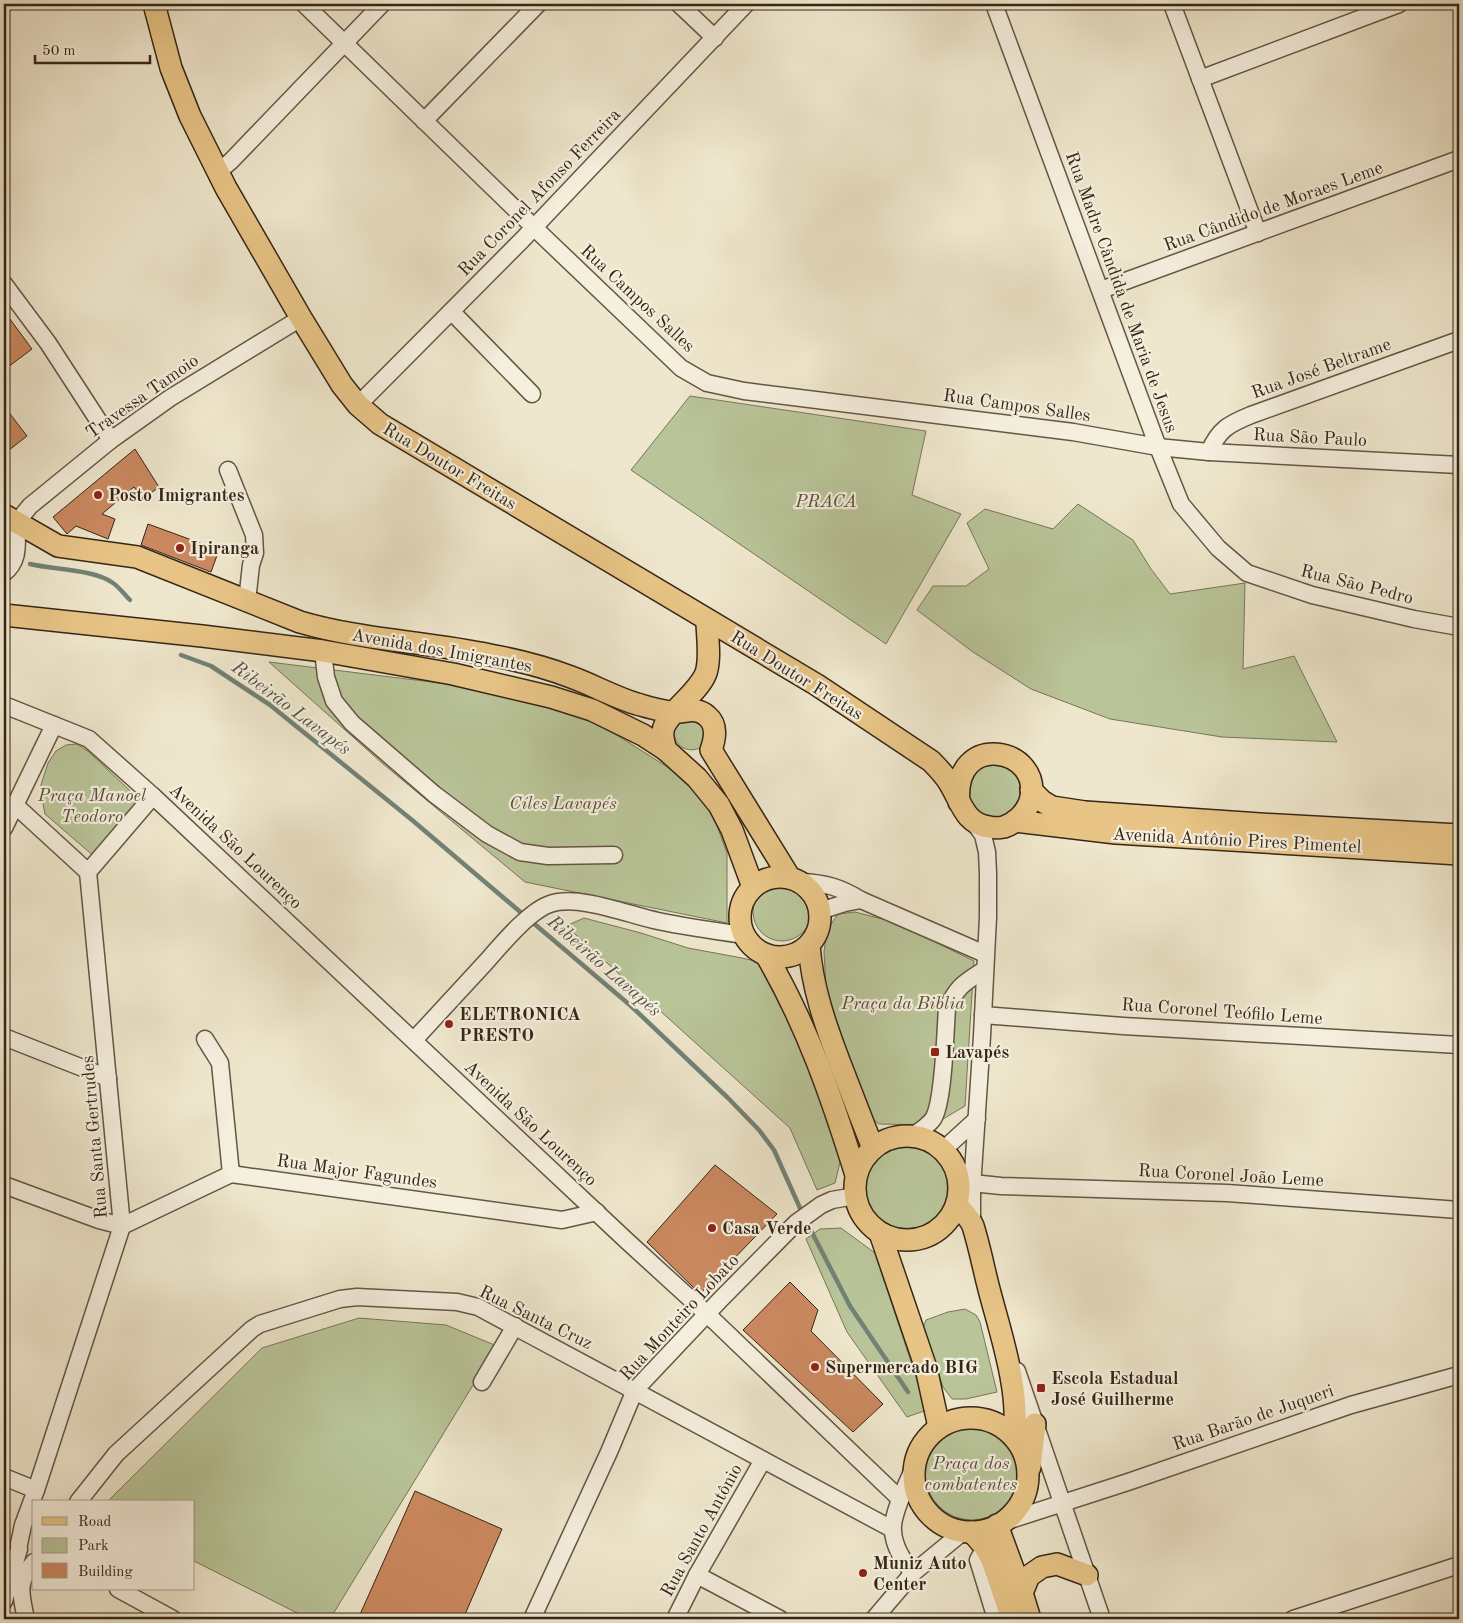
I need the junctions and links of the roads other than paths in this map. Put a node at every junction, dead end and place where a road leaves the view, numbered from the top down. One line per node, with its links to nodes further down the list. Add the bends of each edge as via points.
1 (154, 4): 15 (main road, Rua Doutor Freitas, via 171,68)
2 (304, 4): 11 (street, Rua Campos Salles)
3 (382, 4): 11 (street)
4 (538, 4): 13 (street)
5 (679, 4): 10 (street)
6 (746, 4): 10 (street, Rua Coronel Afonso Ferreira)
7 (994, 4): 19 (street, Rua Madre Cândida de Maria de Jesus)
8 (1172, 4): 12 (street)
9 (1399, 4): 12 (street)
10 (714, 38): 16 (street, Rua Coronel Afonso Ferreira)
11 (344, 42): 13 (street, Rua Campos Salles); 15 (street)
12 (1200, 79): 17 (street)
13 (424, 121): 16 (street, Rua Campos Salles)
14 (1459, 159): 17 (street, Rua Cândido de Moraes Leme)
15 (218, 172): 21 (main road, Rua Doutor Freitas)
16 (534, 227): 20 (street, Rua Coronel Afonso Ferreira); 26 (street, Rua Campos Salles, via 681,368 707,383 744,391 1074,432)
17 (1258, 233): 19 (street, Rua Cândido de Moraes Leme)
18 (4, 284): 25 (street, via 48,343)
19 (1101, 290): 26 (street, Rua Madre Cândida de Maria de Jesus)
20 (452, 312): 23 (street); 24 (street, Rua Coronel Afonso Ferreira)
21 (301, 318): 24 (main road, Rua Doutor Freitas); 25 (street, Travessa Tamoio, via 170,398)
22 (1459, 340): 27 (street, Rua José Beltrame, via 1229,424 1215,438)
23 (532, 394)
24 (358, 405): 35 (main road, Rua Doutor Freitas, via 380,424)
25 (111, 440): 30 (street, Travessa Tamoio)
26 (1158, 447): 27 (street, Rua São Paulo); 32 (street, Rua Madre Cândida de Maria de Jesus, via 1181,504 1218,548)
27 (1209, 452): 28 (street, Rua São Paulo)
28 (1459, 464)
29 (228, 470): 33 (street, via 254,535 255,554)
30 (11, 519): 31 (street, via 18,543 17,552 11,567); 33 (main road, Avenida dos Imigrantes, via 52,544 137,557)
31 (4, 573)
32 (1247, 573): 36 (street, Rua São Pedro, via 1312,595)
33 (247, 600): 39 (main road, Avenida dos Imigrantes, via 326,630 490,654 542,667 636,703)
34 (4, 615): 37 (main road, Avenida dos Imigrantes)
35 (707, 620): 39 (main road, via 709,660 706,673 700,685); 44 (main road, Rua Doutor Freitas, via 817,685)
36 (1459, 627)
37 (323, 651): 42 (main road, Avenida dos Imigrantes, via 453,674 550,697 592,710 642,735); 54 (street, via 326,677 334,701 352,723 434,794 487,834 520,852 548,856)
38 (4, 705): 40 (street, Avenida São Lourenço)
39 (675, 712): 41 (main road, Avenida dos Imigrantes, via 698,711 707,716 715,732); 42 (main road, via 667,720 662,740)
40 (54, 725): 46 (street, Avenida São Lourenço, via 89,739); 48 (street)
41 (711, 750): 42 (main road, via 702,759 690,762); 57 (main road)
42 (672, 755): 58 (main road, Avenida dos Imigrantes, via 719,805)
43 (973, 760): 44 (main road, Rua Doutor Freitas, via 948,766); 45 (main road, via 992,754 1012,758 1025,769); 47 (main road, via 960,776)
44 (931, 761): 47 (main road, Rua Doutor Freitas, via 947,779)
45 (1031, 790): 50 (main road, via 1028,808); 52 (main road, Avenida Antônio Pires Pimentel, via 1052,807 1085,812)
46 (154, 796): 55 (street); 69 (street, Avenida São Lourenço)
47 (959, 802): 49 (main road)
48 (15, 806): 51 (street); 55 (street)
49 (973, 821): 50 (main road, Avenida Antônio Pires Pimentel, via 997,828); 56 (street, via 983,835)
50 (1009, 824): 53 (main road, Avenida Antônio Pires Pimentel); 56 (street, via 997,841)
51 (4, 828)
52 (1459, 835)
53 (1459, 854)
54 (614, 855)
55 (88, 872): 71 (street, Rua Santa Gertrudes)
56 (988, 873): 63 (street)
57 (795, 880): 58 (main road, via 777,876); 59 (street, via 828,884); 60 (main road, via 810,890)
58 (753, 886): 61 (main road, via 740,909)
59 (861, 900): 60 (street); 63 (street)
60 (820, 911): 62 (main road, via 820,924)
61 (744, 934): 64 (main road, via 749,943); 69 (street, via 655,921 569,901 551,904 521,924)
62 (809, 945): 64 (main road, via 790,956); 74 (main road, via 810,967 818,1000)
63 (985, 954): 65 (street)
64 (766, 955): 77 (main road, via 804,1029 833,1101)
65 (984, 970): 66 (street); 73 (street, via 960,985 952,997 947,1009 938,1108 926,1128)
66 (983, 1015): 70 (street, Rua Coronel Teófilo Leme); 72 (street)
67 (4, 1037): 71 (street)
68 (205, 1039): 76 (street, via 220,1063)
69 (414, 1040): 82 (street, Avenida São Lourenço)
70 (1459, 1045)
71 (108, 1078): 83 (street, Rua Santa Gertrudes)
72 (977, 1119): 75 (street); 79 (street)
73 (912, 1136): 74 (main road, via 886,1140); 75 (main road, via 930,1141)
74 (873, 1148): 77 (main road)
75 (947, 1155): 79 (main road)
76 (231, 1174): 82 (street, Rua Major Fagundes, via 562,1220); 83 (street)
77 (856, 1175): 80 (main road)
78 (4, 1185): 83 (street)
79 (965, 1194): 81 (street, Rua Coronel João Leme, via 1001,1186 1227,1193); 84 (main road, via 951,1217 931,1235 906,1241); 87 (main road)
80 (855, 1196): 84 (main road, via 864,1218); 85 (street, Rua Monteiro Lobato, via 821,1205 796,1223)
81 (1459, 1210)
82 (597, 1212): 85 (street, Avenida São Lourenço)
83 (122, 1226): 98 (street, Rua Santa Gertrudes)
84 (880, 1233): 92 (main road, via 926,1368)
85 (707, 1314): 90 (street, Rua Monteiro Lobato); 101 (street, Avenida São Lourenço)
86 (515, 1326): 89 (street); 90 (street, Rua Santa Cruz); 100 (street, Rua Santa Cruz, via 467,1304 356,1297 260,1324 116,1454)
87 (1004, 1350): 91 (street, via 1014,1361); 93 (main road, via 1015,1411)
88 (1459, 1375): 103 (street, Rua Barão de Juqueri, via 1351,1404)
89 (482, 1382)
90 (635, 1390): 94 (street, Rua Santa Cruz); 123 (street, Rua Monteiro Lobato)
91 (1035, 1424): 96 (main road); 103 (street)
92 (939, 1428): 93 (main road, via 954,1420 972,1417 989,1420); 95 (main road, via 920,1449)
93 (1013, 1436): 96 (main road, via 1026,1457)
94 (763, 1460): 106 (street, Rua Santa Cruz); 115 (street, Rua Santo Antônio)
95 (916, 1463): 101 (street); 109 (main road, via 915,1480 927,1511 940,1523)
96 (1029, 1475): 105 (main road, via 1026,1493 1017,1509)
97 (4, 1477): 98 (street)
98 (36, 1490): 99 (street, Rua Santa Gertrudes)
99 (33, 1500)
100 (80, 1500)
101 (900, 1500): 106 (street)
102 (32, 1502): 104 (street, Rua Santa Gertrudes)
103 (1063, 1503): 105 (street); 116 (street)
104 (28, 1515): 107 (street); 110 (street, Rua Santa Gertrudes)
105 (1001, 1524): 109 (main road); 118 (main road)
106 (892, 1529): 114 (street, via 897,1548)
107 (32, 1531)
108 (32, 1535): 110 (street, via 25,1537)
109 (974, 1537): 114 (street); 127 (street); 128 (main road, via 992,1560)
110 (19, 1547): 111 (street, via 23,1557); 119 (street)
111 (32, 1561)
112 (32, 1564): 121 (street, via 21,1584)
113 (1459, 1565): 131 (street)
114 (913, 1573): 126 (street)
115 (697, 1575): 124 (street, Rua Santo Antônio); 125 (street)
116 (1086, 1575): 118 (main road, via 1057,1564 1042,1567 1029,1576); 130 (street)
117 (120, 1590): 122 (street)
118 (1022, 1593): 129 (main road)
119 (4, 1601)
120 (4, 1611): 121 (street, via 15,1611)
121 (25, 1619)
122 (173, 1619)
123 (532, 1619)
124 (675, 1619)
125 (780, 1619)
126 (874, 1619)
127 (996, 1619)
128 (1012, 1619)
129 (1030, 1619)
130 (1102, 1619)
131 (1293, 1619)

